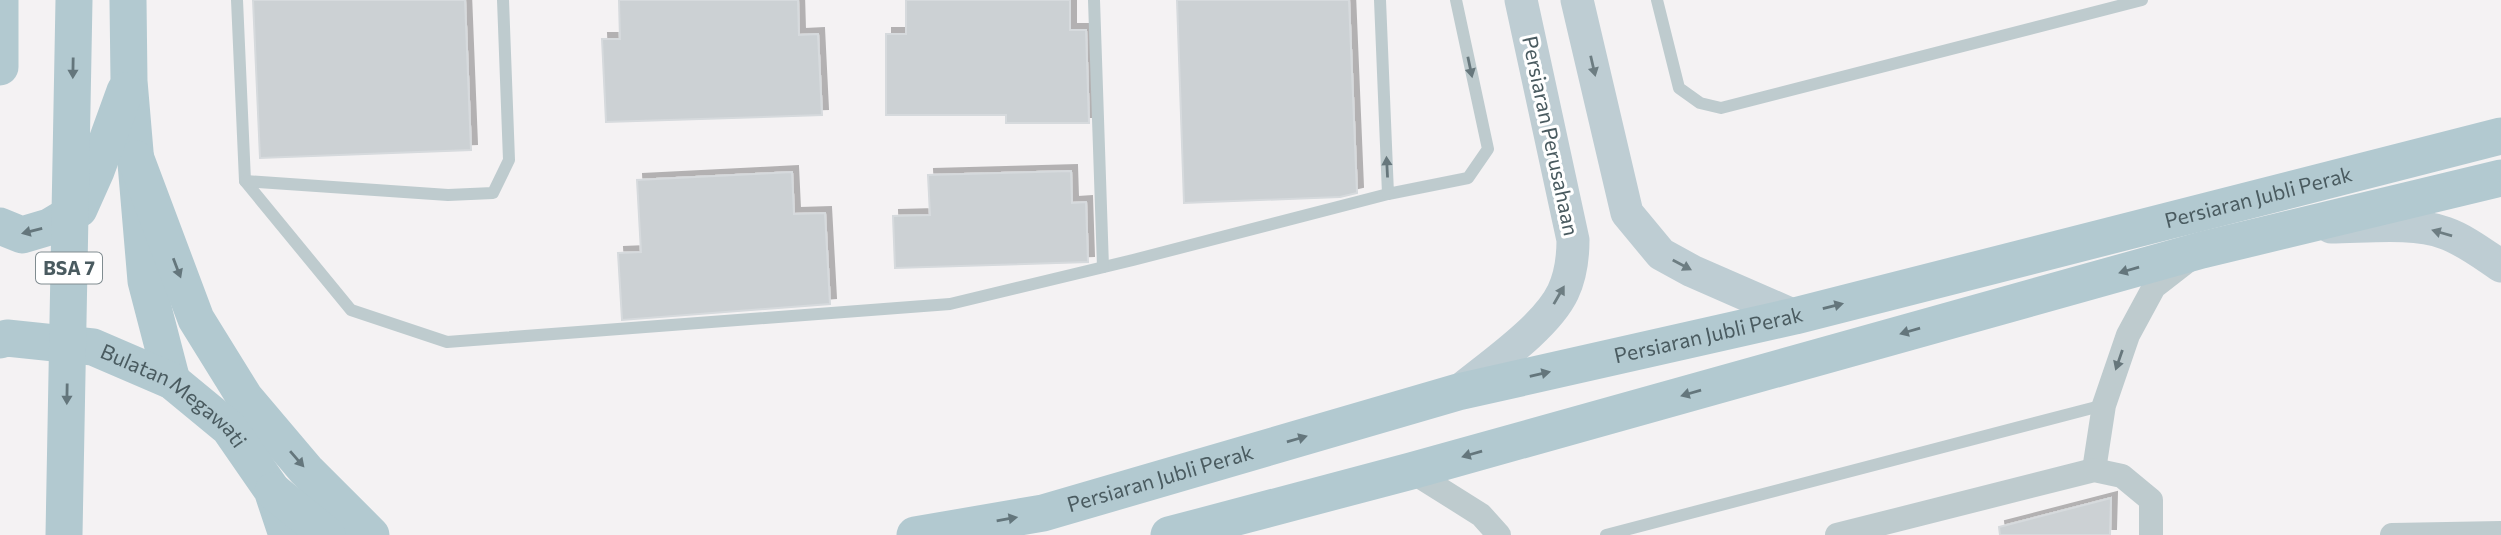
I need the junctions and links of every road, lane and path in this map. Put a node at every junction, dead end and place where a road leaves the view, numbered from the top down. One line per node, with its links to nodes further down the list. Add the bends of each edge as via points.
1 (0, 0): 13 (main road)
2 (74, 0): 34 (main road, BSA 7, one-way to 34)
3 (128, 0): 14 (main road)
4 (237, 0): 18 (lane)
5 (503, 0): 18 (lane, via 509,160 493,192 448,195)
6 (1094, 0): 24 (lane)
7 (1380, 0): 19 (lane, one-way to 7)
8 (1456, 0): 19 (lane, one-way to 19, via 1488,149 1468,178)
9 (1521, 0): 28 (main road, Persiaran Perusahaan, one-way to 9, via 1536,327 1562,294 1573,264 1573,240)
10 (1577, 0): 25 (main road, one-way to 25, via 1627,213 1661,254)
11 (1657, 0): 12 (lane, via 1679,88 1700,103 1721,108)
12 (2142, 0)
13 (0, 67)
14 (129, 80): 16 (main road); 20 (main road, one-way to 20, via 79,209 49,227 22,235)
15 (2501, 136): 25 (main road, Persiaran Jubli Perak, one-way to 15)
16 (136, 159): 27 (main road, via 146,281); 37 (main road, one-way to 37, via 196,319 238,387 306,470)
17 (2501, 178): 21 (main road, Persiaran Jubli Perak)
18 (245, 181): 24 (lane, via 351,310 447,342 950,304)
19 (1388, 194): 24 (lane)
20 (0, 226)
21 (2290, 227): 22 (main road, Persiaran Jubli Perak); 23 (main road, one-way to 21, via 2444,232 2408,227)
22 (2202, 250): 29 (street, one-way to 29, via 2154,287 2128,335); 31 (main road, Persiaran Jubli Perak, one-way to 31)
23 (2501, 266)
24 (1103, 267)
25 (1796, 316): 28 (main road, Persiaran Jubli Perak, one-way to 25)
26 (0, 340): 27 (main road, Bulatan Megawati, via 93,346)
27 (172, 381): 32 (main road, Bulatan Megawati, via 229,428)
28 (1458, 392): 38 (main road, Persiaran Jubli Perak, one-way to 28, via 1043,513)
29 (2104, 405): 30 (street); 41 (lane)
30 (2094, 470): 42 (street); 43 (street, via 2122,475 2151,499)
31 (1411, 471): 39 (main road, Persiaran Jubli Perak); 40 (street, via 1482,515)
32 (272, 490): 35 (main road, Bulatan Megawati); 36 (main road)
33 (2501, 533): 44 (street)
34 (64, 535)
35 (287, 535)
36 (327, 535)
37 (370, 535)
38 (915, 535)
39 (1169, 535)
40 (1499, 535)
41 (1606, 535)
42 (1837, 535)
43 (2151, 535)
44 (2392, 535)

